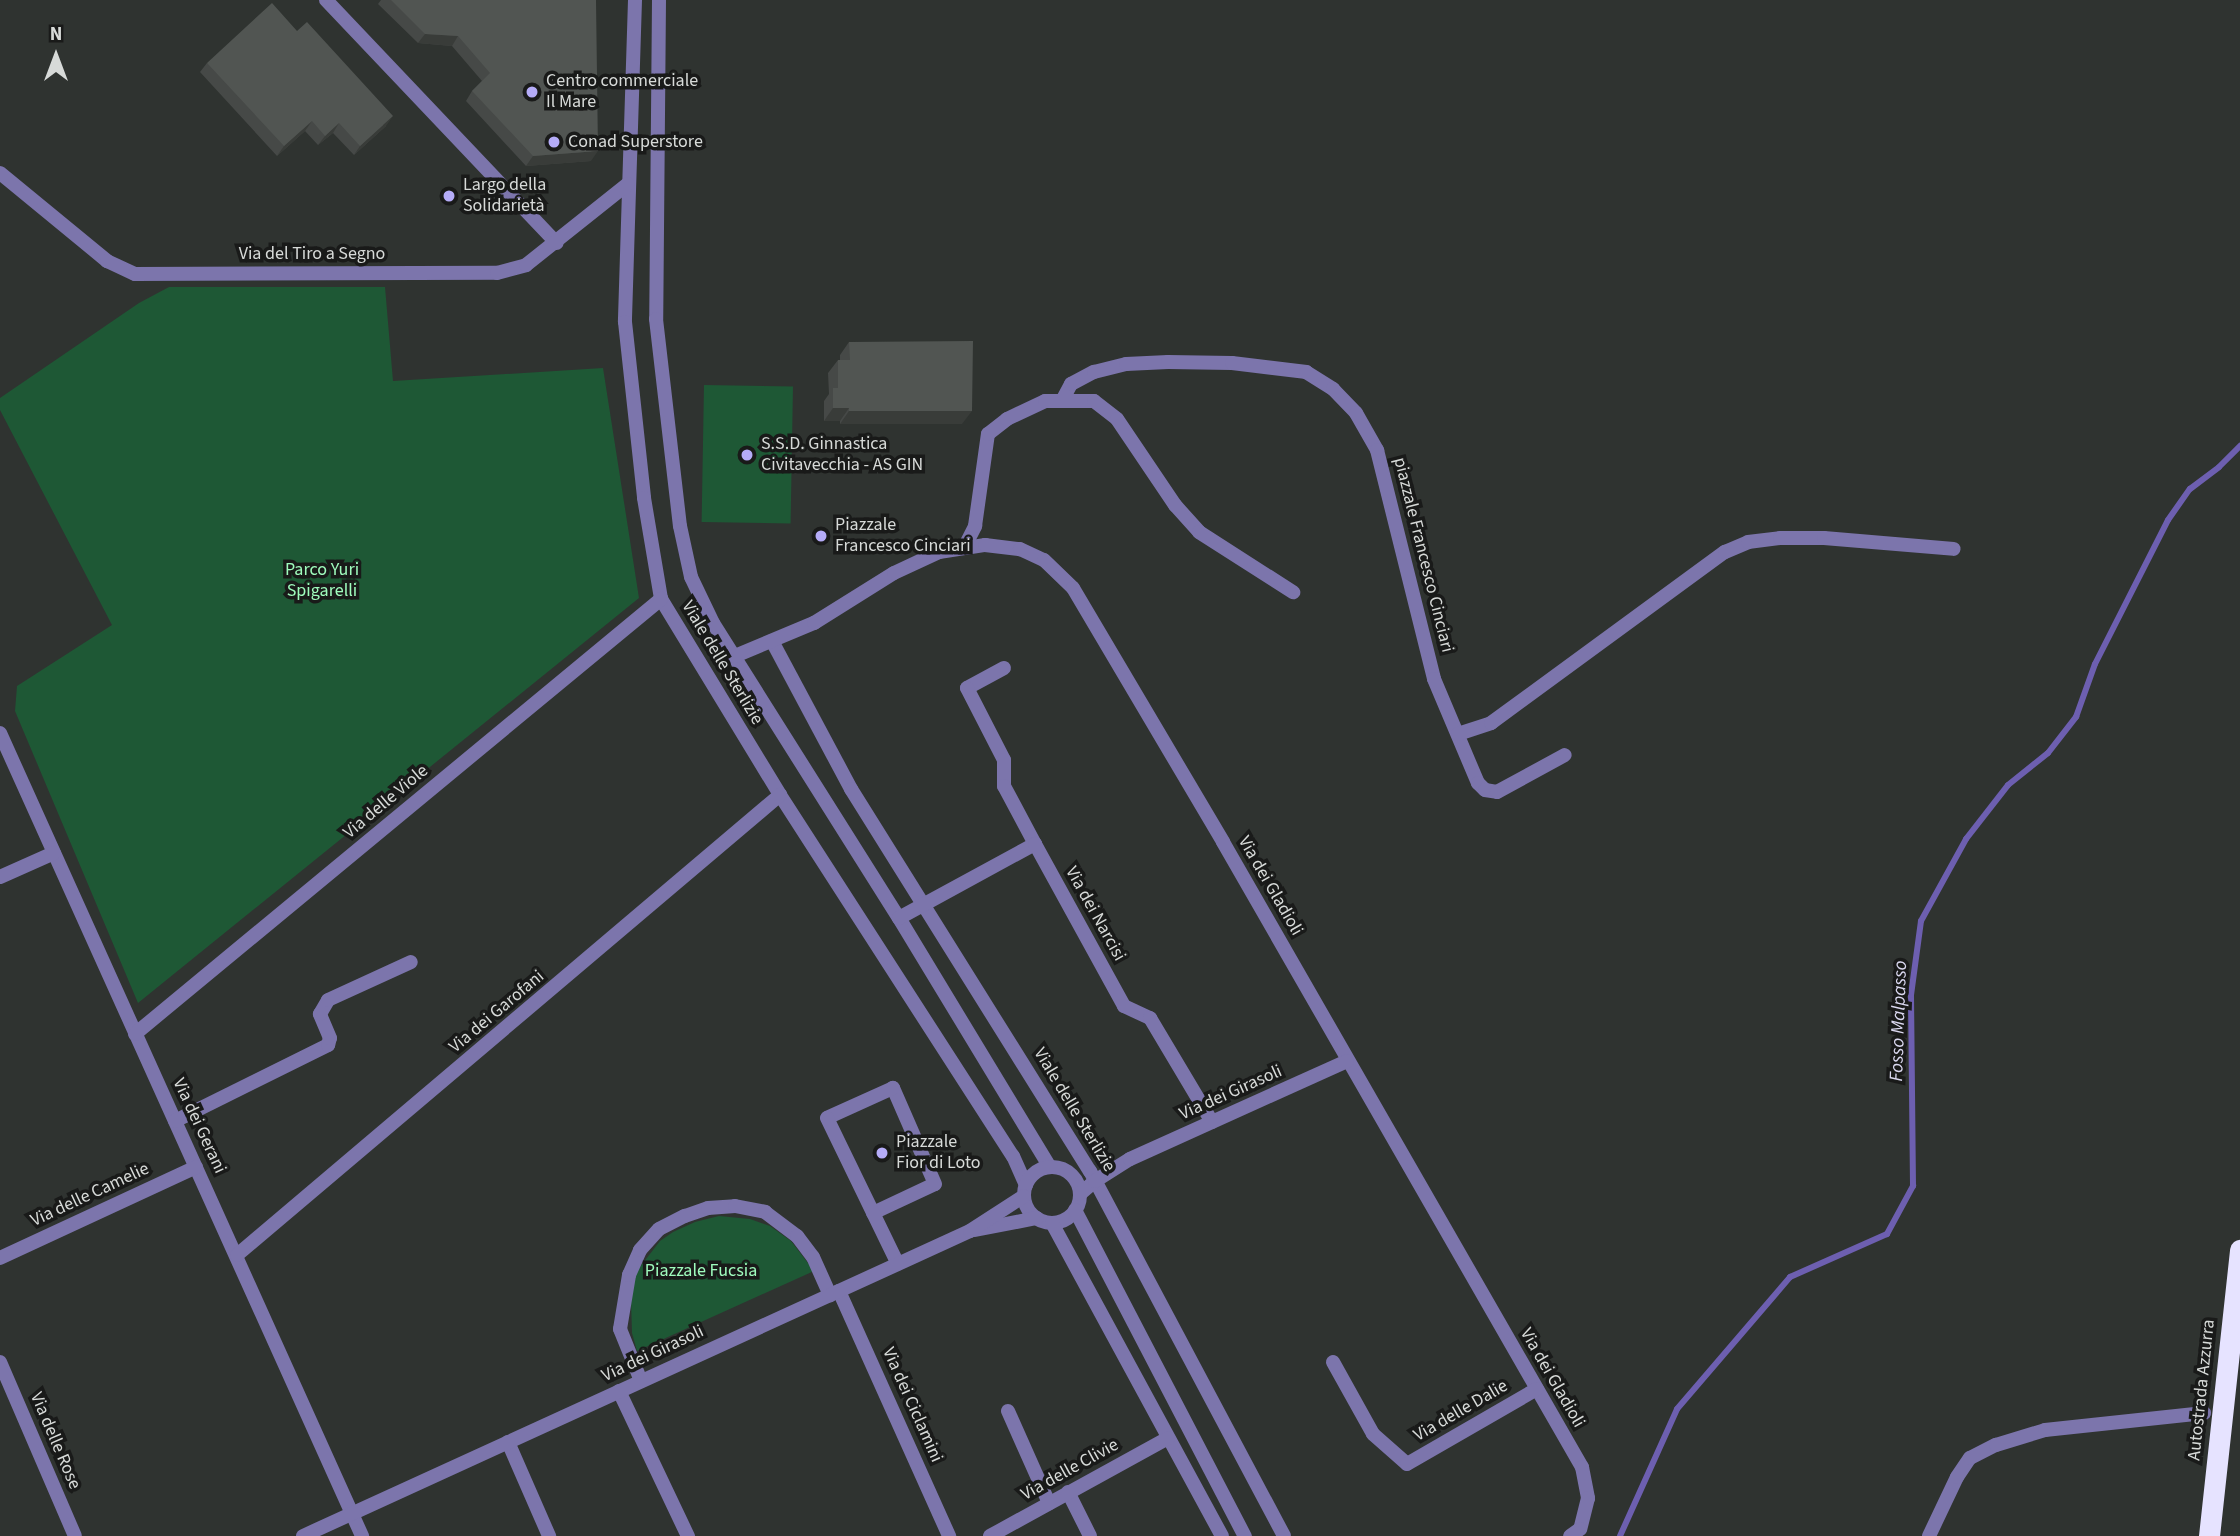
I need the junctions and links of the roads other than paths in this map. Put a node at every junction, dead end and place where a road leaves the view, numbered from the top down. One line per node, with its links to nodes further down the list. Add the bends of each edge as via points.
1 (326, 0): 6 (street)
2 (635, 0): 5 (street, Viale delle Sterlizie)
3 (659, 0): 13 (street, Viale delle Sterlizie, via 656,319 663,395 691,577)
4 (0, 173): 6 (street, Via del Tiro a Segno, via 107,261 135,274 497,273 526,265)
5 (628, 184): 6 (street, Via del Tiro a Segno); 11 (street, Viale delle Sterlizie, via 626,334 644,498)
6 (557, 243)
7 (1063, 399): 8 (street, piazzale Francesco Cinciari, via 1045,401 988,434 975,527); 10 (street, piazzale Francesco Cinciari, via 1094,401 1117,419 1175,505 1199,532); 16 (street, piazzale Francesco Cinciari, via 1071,384 1094,372 1126,364 1168,362 1231,363 1306,372 1333,389 1356,413 1377,450 1434,679)
8 (964, 548): 12 (street, Via dei Gladioli, via 939,552 894,573 814,623); 26 (street, Via dei Gladioli, via 1020,549 1044,560 1073,588)
9 (1954, 549): 16 (street, via 1825,538 1748,542 1725,552 1491,723)
10 (1293, 593)
11 (661, 599): 18 (street, Viale delle Sterlizie); 25 (street, Via delle Viole)
12 (772, 641): 13 (street, Via dei Gladioli); 22 (street, Viale delle Sterlizie, via 851,789)
13 (735, 656): 23 (street, Viale delle Sterlizie)
14 (1004, 668): 19 (street, Via dei Narcisi, via 967,688 1004,760 1004,786)
15 (0, 733): 20 (street, Via dei Gerani)
16 (1458, 734): 17 (street, piazzale Francesco Cinciari, via 1468,765 1485,790 1497,792)
17 (1565, 755)
18 (780, 795): 33 (street, Viale delle Sterlizie, via 1013,1156); 41 (street, Via dei Garofani)
19 (1035, 844): 22 (street); 28 (street, Via dei Narcisi, via 1124,1006 1150,1017)
20 (54, 853): 21 (street); 25 (street, Via dei Gerani)
21 (0, 877)
22 (923, 905): 23 (street); 32 (street, Viale delle Sterlizie)
23 (899, 918): 30 (street, Viale delle Sterlizie)
24 (411, 962): 27 (street, via 328,1000 320,1014 330,1038 328,1045)
25 (135, 1034): 27 (street, Via dei Gerani)
26 (1347, 1061): 28 (street, Via dei Girasoli); 48 (street, Via dei Gladioli)
27 (175, 1121): 29 (street, Via dei Gerani)
28 (1212, 1122): 32 (street, Via dei Girasoli)
29 (196, 1167): 41 (street, Via dei Gerani); 42 (street, Via delle Camelie)
30 (1050, 1167): 31 (street); 33 (street, via 1031,1176)
31 (1070, 1173): 32 (street, Via dei Girasoli); 34 (street)
32 (1092, 1176): 34 (street, Via dei Girasoli); 67 (street, Viale delle Sterlizie)
33 (1025, 1190): 37 (street, via 1026,1206); 39 (street, Via dei Girasoli)
34 (1080, 1194): 35 (street)
35 (1075, 1210): 38 (street, via 1063,1221); 66 (street)
36 (873, 1213): 36 (street, via 827,1118 893,1088 935,1184); 43 (street)
37 (1037, 1218): 38 (street); 39 (street, Via dei Girasoli)
38 (1052, 1223): 52 (street)
39 (970, 1231): 43 (street, Via dei Girasoli)
40 (2240, 1250): 70 (highway, Autostrada Azzurra)
41 (237, 1255): 56 (street, Via dei Gerani)
42 (0, 1258)
43 (898, 1264): 44 (street, Via dei Girasoli)
44 (835, 1292): 47 (street, Via dei Girasoli); 47 (street, via 797,1236 765,1212 735,1206 685,1216 659,1228 640,1250 629,1275 620,1329); 62 (street, Via dei Ciclamini)
45 (0, 1362): 57 (street, Via delle Rose)
46 (1333, 1362): 48 (street, Via delle Dalie, via 1373,1434 1407,1464)
47 (640, 1381): 49 (street, Via dei Girasoli)
48 (1537, 1389): 68 (street, Via dei Gladioli, via 1582,1467 1588,1498 1580,1529)
49 (619, 1391): 53 (street, Via dei Girasoli); 61 (street)
50 (1008, 1411): 55 (street)
51 (2204, 1413): 69 (street, via 2045,1430 1996,1445 1970,1458)
52 (1168, 1438): 54 (street, Via delle Clivie); 65 (street)
53 (508, 1442): 56 (street, Via dei Girasoli); 60 (street)
54 (1068, 1492): 55 (street, Via delle Clivie); 64 (street)
55 (1049, 1503): 63 (street, Via delle Clivie)
56 (352, 1513): 58 (street, Via dei Girasoli); 59 (street, Via dei Gerani)
57 (75, 1536)
58 (303, 1536)
59 (362, 1536)
60 (549, 1536)
61 (688, 1536)
62 (949, 1536)
63 (990, 1536)
64 (1090, 1536)
65 (1222, 1536)
66 (1245, 1536)
67 (1284, 1536)
68 (1570, 1536)
69 (1929, 1536)
70 (2209, 1536)

